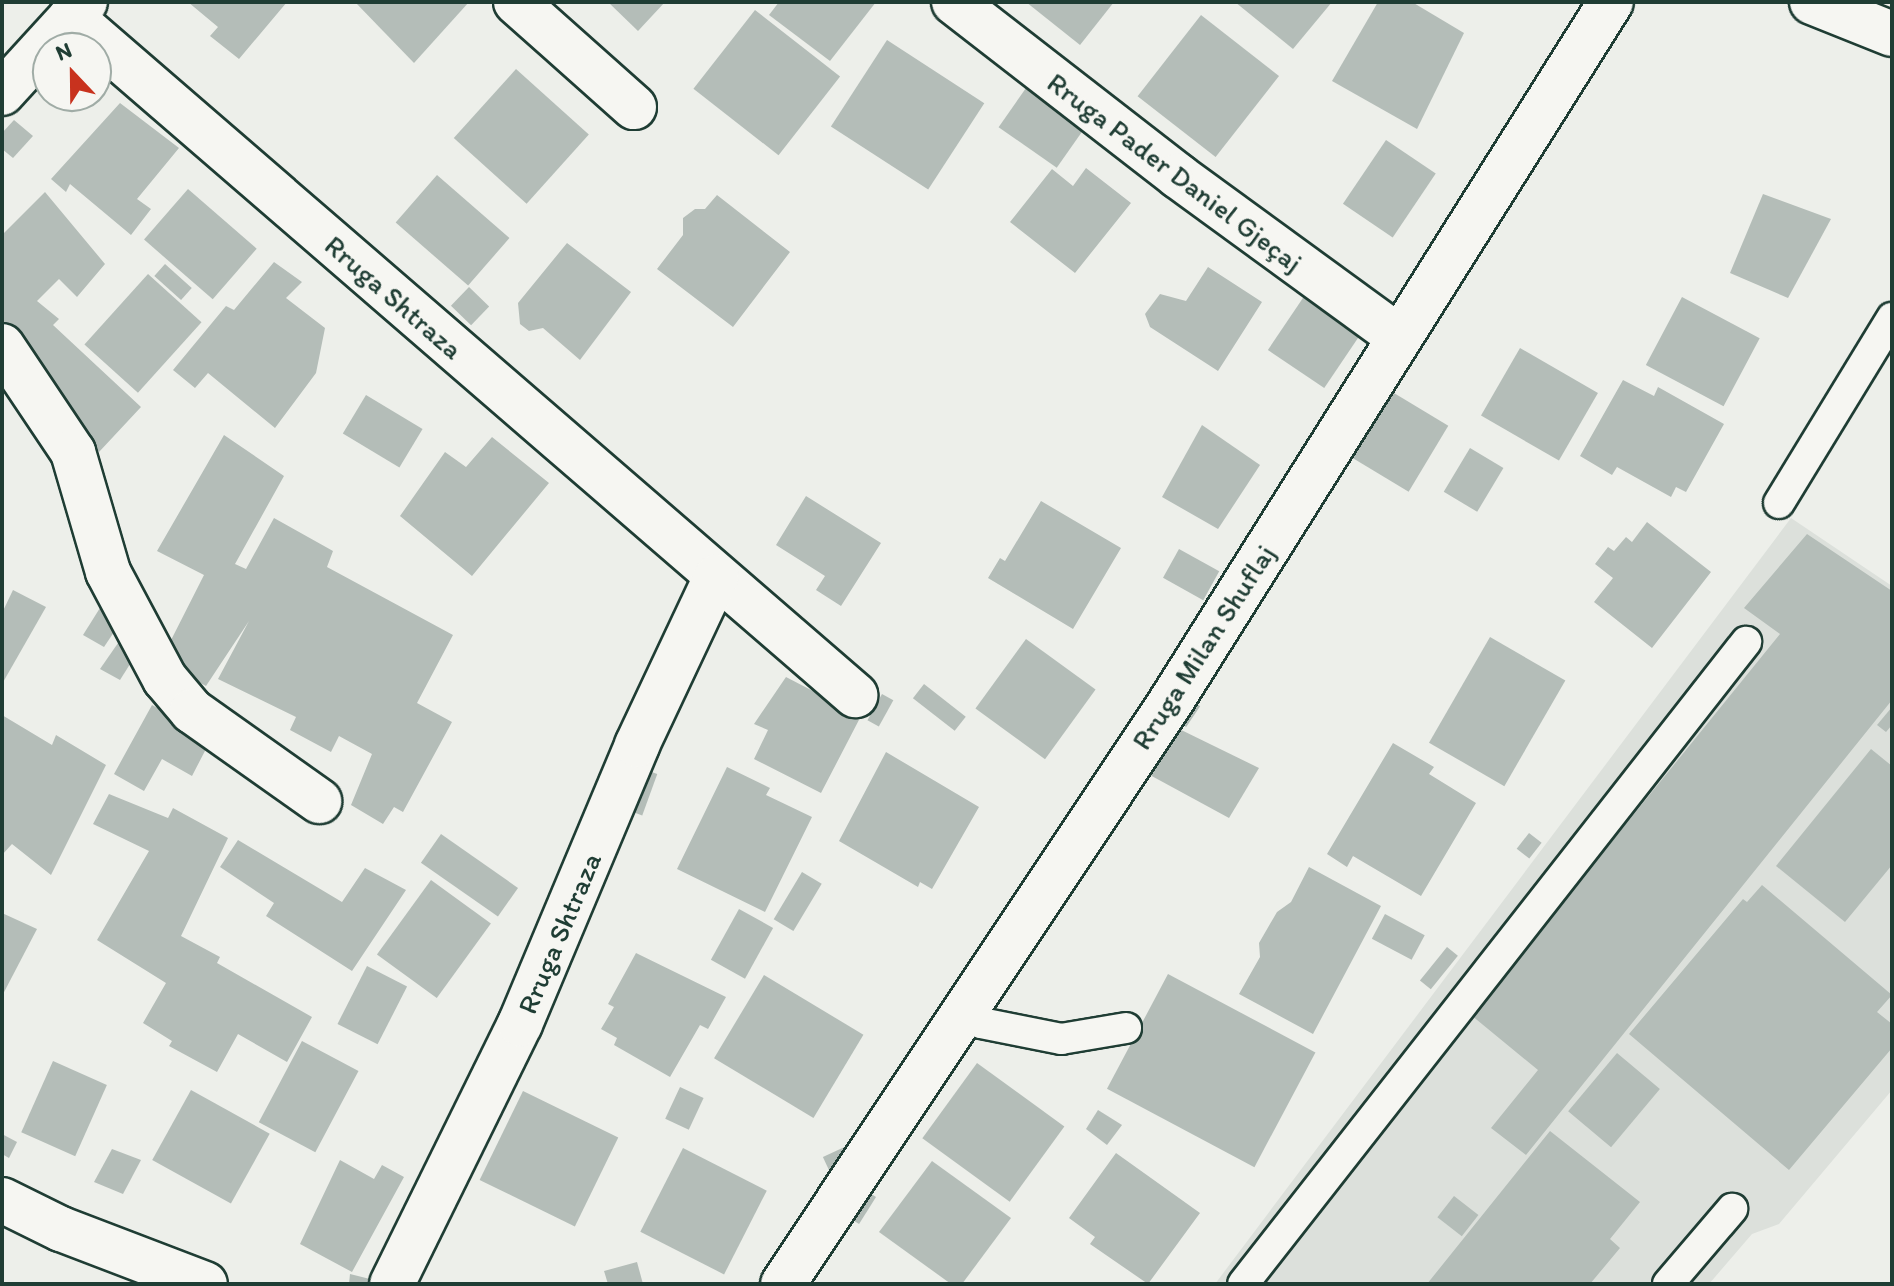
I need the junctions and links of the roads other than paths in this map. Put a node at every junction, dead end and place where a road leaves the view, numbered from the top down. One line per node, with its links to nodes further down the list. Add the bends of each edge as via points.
1 (516, 2): 8 (street)
2 (954, 2): 10 (street, Rruga Pader Daniel Gjeçaj, via 1178,176)
3 (1611, 2): 10 (street, Rruga Milan Shuflaj)
4 (1812, 2): 6 (street)
5 (78, 10): 7 (street); 13 (street, Rruga Shtraza)
6 (1892, 34)
7 (2, 93)
8 (634, 107)
9 (1892, 318): 12 (lane)
10 (1399, 337): 17 (street, Rruga Milan Shuflaj, via 1170,703)
11 (2, 346): 16 (street, via 73,452 108,572 165,679 192,711)
12 (1779, 503)
13 (716, 577): 15 (street, Rruga Shtraza); 24 (street, Rruga Shtraza, via 637,745 526,1009)
14 (1746, 642): 26 (lane)
15 (855, 695)
16 (319, 801)
17 (961, 1013): 18 (lane, via 981,1023 1061,1039); 25 (street, Rruga Milan Shuflaj)
18 (1126, 1028)
19 (2, 1200): 22 (street)
20 (1732, 1209): 27 (lane)
21 (2, 1219): 22 (street)
22 (61, 1229): 23 (street)
23 (205, 1284)
24 (392, 1284)
25 (783, 1284)
26 (1243, 1284)
27 (1668, 1284)

